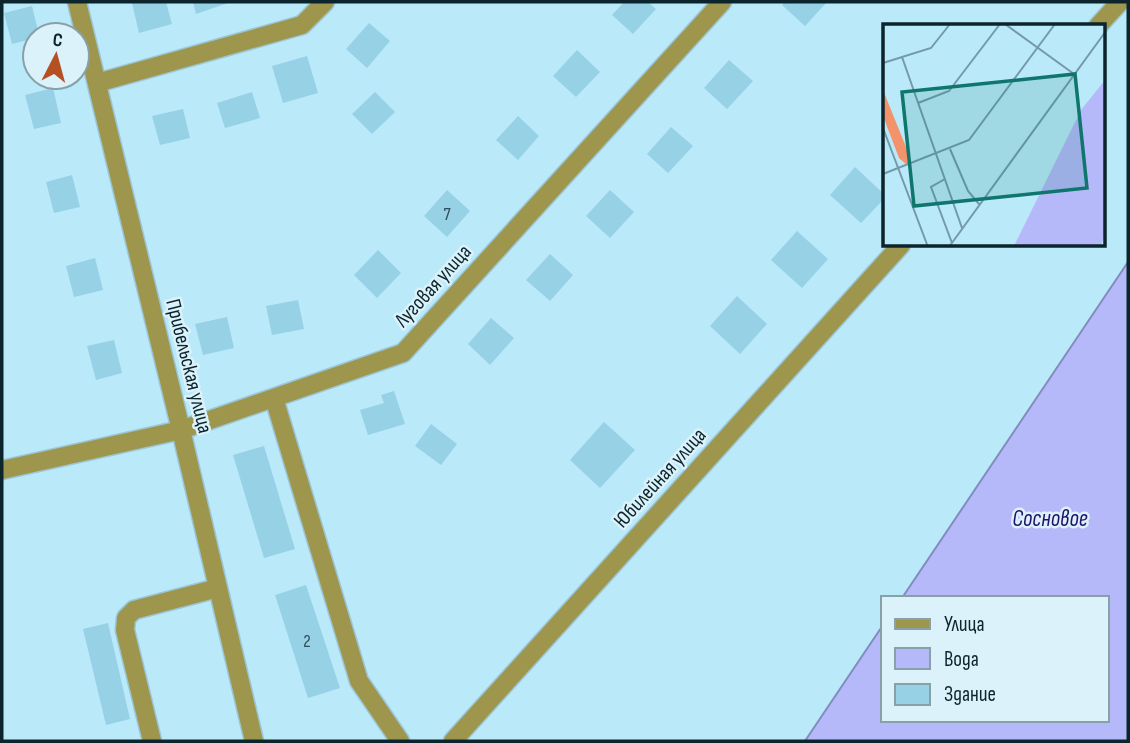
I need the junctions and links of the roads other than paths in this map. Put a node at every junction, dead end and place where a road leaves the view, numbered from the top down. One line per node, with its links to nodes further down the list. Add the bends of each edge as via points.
1 (77, 2): 6 (street, Прибельская улица)
2 (325, 2): 6 (street, via 302,25)
3 (722, 2): 8 (street, Луговая улица, via 402,353)
4 (1120, 2): 5 (street)
5 (1100, 24)
6 (97, 83): 9 (street, Прибельская улица)
7 (899, 247): 15 (street, Юбилейная улица)
8 (274, 398): 9 (street, Луговая улица); 14 (street, via 359,681)
9 (181, 430): 10 (street, Луговая улица); 11 (street, Прибельская улица)
10 (2, 470)
11 (218, 588): 12 (street, via 134,610 126,618); 13 (street, Прибельская улица)
12 (152, 741)
13 (254, 741)
14 (400, 741)
15 (453, 741)

